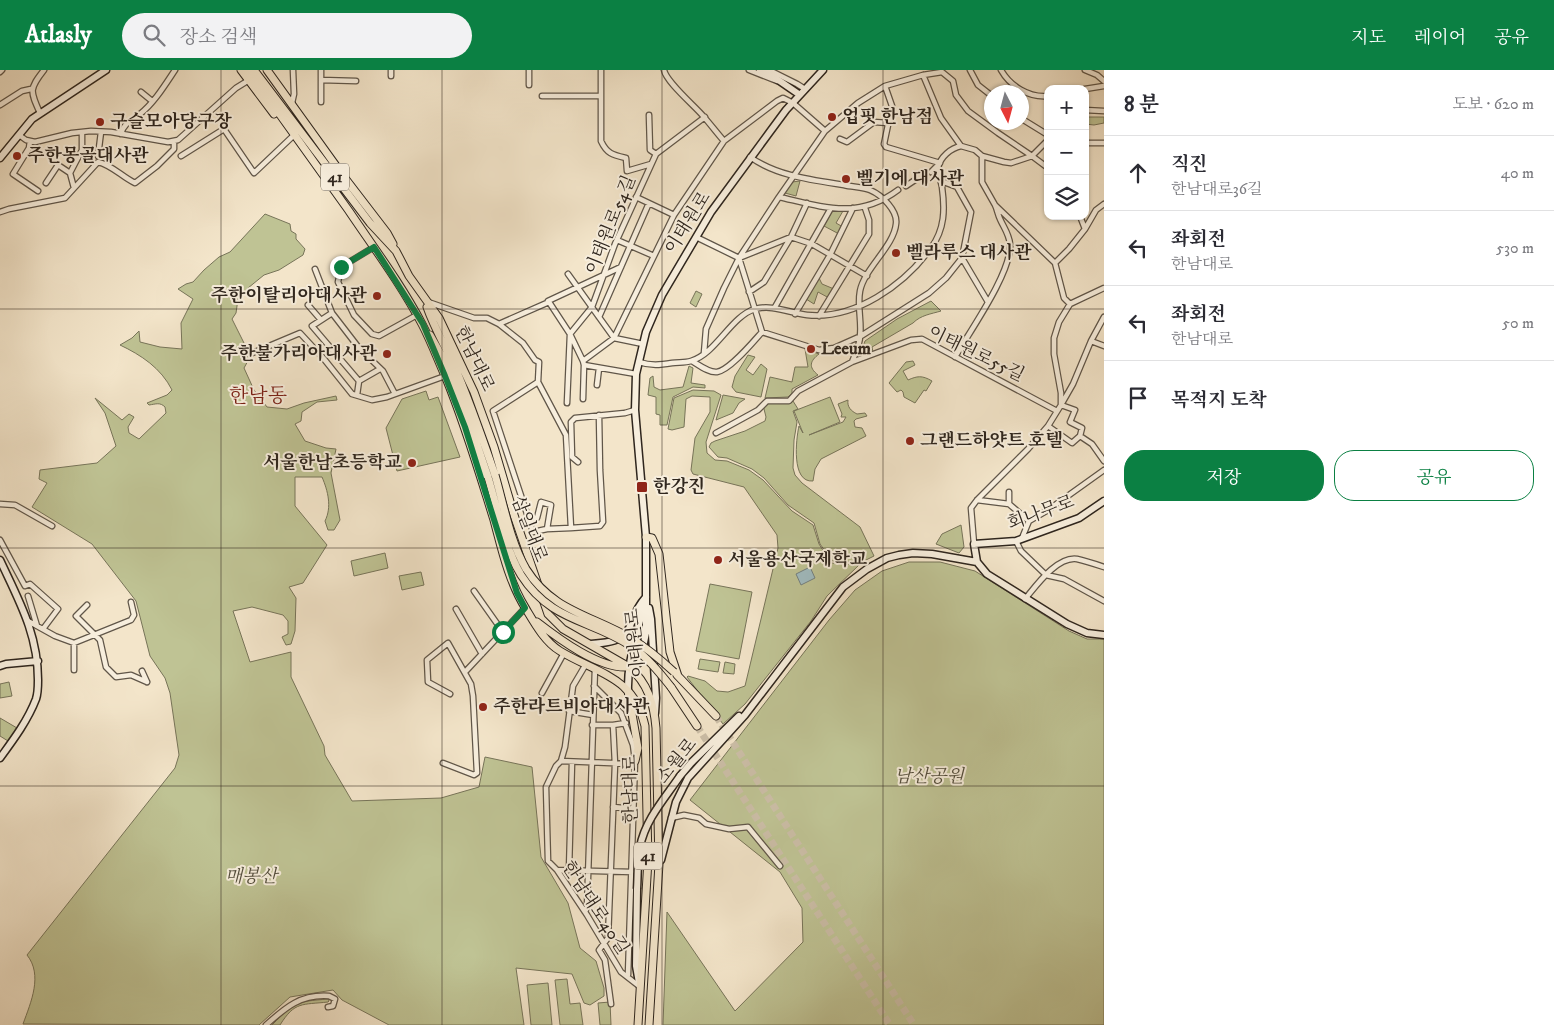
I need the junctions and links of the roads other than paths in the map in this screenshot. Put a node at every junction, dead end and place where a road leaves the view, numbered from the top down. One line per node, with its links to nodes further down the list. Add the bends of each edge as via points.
1 (44, 70): 35 (street)
2 (106, 70): 50 (main road)
3 (241, 70): 26 (main road)
4 (248, 70): 84 (main road, 한남대로 / 41)
5 (254, 70): 111 (main road, 한남대로 / 41, via 370,223)
6 (267, 70): 47 (main road)
7 (293, 70): 47 (street)
8 (320, 70): 27 (street)
9 (391, 70): 25 (street)
10 (529, 70): 31 (street)
11 (601, 70): 41 (street)
12 (664, 70): 52 (street, via 676,88)
13 (748, 70): 30 (street)
14 (760, 70): 30 (main road)
15 (769, 70): 21 (street)
16 (823, 70): 36 (main road, 이태원로)
17 (970, 70): 37 (street)
18 (1001, 70): 42 (street, via 1018,88 1037,97)
19 (1086, 70): 24 (street)
20 (173, 71): 43 (street)
21 (777, 72): 36 (street)
22 (1104, 74): 24 (street)
23 (924, 75): 32 (street); 69 (street, via 941,118); 74 (street, via 942,72 953,81 956,95 968,110)
24 (1097, 75): 29 (street)
25 (391, 76)
26 (249, 80): 61 (main road); 64 (street)
27 (321, 80): 28 (street); 44 (street)
28 (356, 81)
29 (1104, 81)
30 (780, 82): 39 (main road)
31 (529, 86)
32 (885, 86): 53 (street, via 892,106); 55 (street, via 858,103)
33 (1104, 86): 34 (street)
34 (1089, 88)
35 (31, 89): 46 (street); 50 (street)
36 (805, 89): 39 (main road, 이태원로)
37 (984, 90)
38 (141, 92): 43 (street)
39 (800, 95): 45 (main road, 이태원로)
40 (542, 96): 41 (street)
41 (601, 96): 78 (street, via 601,141 606,150 626,158 627,171)
42 (1044, 96)
43 (152, 101): 59 (street)
44 (321, 102)
45 (793, 103): 55 (street); 65 (street, via 783,98 777,101); 75 (main road, 이태원로)
46 (0, 105)
47 (291, 105): 111 (main road, via 387,234)
48 (1089, 110): 49 (street)
49 (1104, 111)
50 (40, 113): 60 (main road)
51 (649, 115): 70 (street, via 650,150)
52 (705, 117): 65 (street); 70 (street, 이태원로54길)
53 (888, 123): 62 (street, via 874,122 847,142); 77 (street, via 886,147)
54 (1029, 123): 58 (street)
55 (825, 131): 82 (street)
56 (82, 132): 57 (street); 63 (street); 81 (street, via 82,150)
57 (101, 132): 59 (street); 71 (street)
58 (1044, 133)
59 (120, 134): 64 (street)
60 (19, 135): 63 (street); 76 (main road)
61 (292, 137): 72 (street, via 254,173 224,129); 84 (main road)
62 (840, 139)
63 (30, 141): 90 (street, via 13,174)
64 (174, 141): 88 (street, via 174,149 135,183 98,162)
65 (724, 142): 102 (street)
66 (1089, 143): 67 (street)
67 (1104, 143)
68 (1044, 144): 74 (street)
69 (961, 146): 73 (street); 77 (street, via 946,154)
70 (656, 154): 78 (street, 이태원로54길)
71 (98, 156)
72 (181, 156)
73 (982, 156): 74 (street, via 1011,163); 96 (street, via 982,182)
74 (1032, 156): 79 (street)
75 (750, 157): 82 (street); 106 (main road, 이태원로)
76 (0, 158)
77 (940, 163): 80 (street); 85 (street)
78 (651, 164): 91 (street, 이태원로54길)
79 (1044, 165)
80 (931, 172)
81 (70, 173): 86 (street, via 58,165); 88 (street)
82 (792, 176): 92 (street); 93 (street, via 870,190)
83 (915, 180): 87 (street)
84 (327, 181): 110 (main road, 한남대로 / 41)
85 (941, 181): 115 (street, via 957,188 971,212); 130 (street, via 944,219 932,247 894,286)
86 (46, 183)
87 (906, 186)
88 (74, 188): 101 (street, via 65,198)
89 (898, 190): 93 (street)
90 (38, 191)
91 (636, 197): 94 (street); 107 (street, 이태원로54길)
92 (779, 197): 95 (street); 114 (street)
93 (885, 200): 100 (street); 122 (street, via 896,217 896,228)
94 (649, 203): 102 (street); 109 (street)
95 (807, 203): 98 (street); 105 (street)
96 (995, 204): 116 (street); 127 (street, via 1008,235 1010,253)
97 (1104, 204): 104 (street, via 1096,210)
98 (831, 208): 99 (street); 108 (street)
99 (853, 208): 100 (street); 112 (street)
100 (865, 208): 117 (street, via 869,234)
101 (0, 212)
102 (674, 215): 113 (street)
103 (1082, 220): 104 (street)
104 (1085, 229): 116 (street)
105 (792, 236): 108 (street); 114 (street); 125 (street, via 764,282)
106 (696, 237): 114 (street); 149 (main road, 이태원로, via 662,295)
107 (617, 240): 109 (street); 121 (street, 이태원로54길)
108 (812, 244): 112 (street); 131 (street)
109 (630, 246): 113 (street); 118 (street)
110 (374, 247): 137 (main road, 한남대로 / 41); 137 (street, via 341,267 338,282 354,315 372,334 379,336)
111 (396, 252): 126 (main road, 한남대로 / 41)
112 (830, 255): 117 (street); 136 (street)
113 (654, 256): 147 (street)
114 (739, 258): 125 (street); 151 (street, via 706,329)
115 (962, 258): 127 (street); 146 (street, via 929,293)
116 (1055, 263): 128 (street, via 1064,298)
117 (850, 265): 122 (street); 138 (street)
118 (621, 267): 121 (street); 139 (street)
119 (315, 269): 134 (street)
120 (568, 274): 123 (street, 이태원로54길)
121 (604, 275): 123 (street); 132 (street, 이태원로54길)
122 (867, 276): 130 (street, via 860,291)
123 (578, 287): 132 (street, 이태원로54길); 135 (street)
124 (1104, 288): 128 (street)
125 (749, 292): 133 (street)
126 (426, 302): 143 (street, via 474,318 487,318); 179 (main road, 삼일대로, via 431,320 470,403); 218 (main road, 한남대로 / 41, via 439,318 474,392 548,614 563,629)
127 (988, 302): 153 (street)
128 (1070, 304): 169 (street, via 1054,338)
129 (308, 305): 141 (street)
130 (860, 306): 138 (street); 146 (street)
131 (775, 307): 133 (street); 136 (street)
132 (592, 308): 139 (street, 이태원로54길); 145 (street)
133 (755, 309): 144 (street); 151 (street, via 737,321)
134 (332, 312): 141 (street); 158 (street, via 359,348)
135 (522, 313): 143 (street); 145 (street, via 549,302)
136 (795, 314): 138 (street)
137 (417, 315): 142 (main road, 한남대로 / 41)
138 (820, 316)
139 (599, 317): 147 (street, 이태원로54길)
140 (1104, 317): 148 (street)
141 (320, 320): 162 (street, via 312,326)
142 (423, 324): 161 (main road, 한남대로 / 41); 179 (main road, 삼일대로, via 448,367)
143 (498, 324): 163 (street, via 539,362)
144 (762, 332): 146 (street, via 819,350 834,348); 154 (street, via 726,369 709,371)
145 (570, 334): 157 (street); 168 (street)
146 (860, 336): 156 (street)
147 (614, 338): 149 (street); 157 (street)
148 (1091, 341): 150 (street); 169 (street)
149 (643, 344): 155 (main road, 이태원로)
150 (1104, 346)
151 (704, 353): 154 (street)
152 (250, 354): 166 (street, via 300,333 352,394)
153 (955, 357): 156 (street, 이태원로55길, via 922,339); 171 (street, 이태원로55길)
154 (692, 361): 155 (street, via 652,366)
155 (639, 362): 160 (main road, 이태원로)
156 (852, 362): 174 (street, 이태원로55길, via 798,391 789,400 767,401 758,410)
157 (583, 363): 159 (street); 167 (street)
158 (380, 368): 162 (street); 165 (street)
159 (599, 368): 160 (street); 164 (street)
160 (636, 374): 170 (main road, 이태원로)
161 (445, 376): 165 (street); 206 (main road, 한남대로 / 41, via 465,427 517,593)
162 (359, 380): 166 (street)
163 (538, 382): 185 (street, via 493,411); 188 (street, via 566,435)
164 (597, 385)
165 (395, 394): 166 (street, via 372,400)
166 (357, 395)
167 (583, 399)
168 (567, 403)
169 (1061, 405): 171 (street); 175 (street, via 1075,410 1070,422 1082,428)
170 (635, 410): 172 (street); 190 (main road, 이태원로)
171 (1057, 411): 173 (street)
172 (599, 415): 177 (street, via 575,418 571,422 572,457); 188 (street, via 603,522 600,526)
173 (1048, 426): 175 (street, via 1072,443); 181 (street)
174 (716, 433)
175 (1080, 436): 176 (street, via 1092,444)
176 (1104, 461)
177 (578, 462)
178 (1104, 470): 186 (street)
179 (491, 476): 229 (main road, 삼일대로, bridge, via 520,556 539,586 572,612 631,638); 242 (main road, 삼일대로, bridge, via 513,561 529,585 559,612 631,646 671,687)
180 (1009, 492): 184 (street)
181 (977, 500): 184 (street); 193 (street, via 971,508)
182 (1104, 501): 192 (main road, 회나무로, via 1079,518)
183 (0, 504): 187 (street, via 15,506)
184 (1009, 504): 186 (street)
185 (528, 518): 189 (street, via 533,532); 189 (street, via 537,518 541,502 551,505)
186 (1029, 521): 192 (street)
187 (52, 526)
188 (572, 528): 189 (street)
189 (547, 529)
190 (646, 537): 201 (main road, 이태원로); 229 (main road, via 652,538 659,554 670,652)
191 (0, 540): 194 (street)
192 (1019, 540): 193 (main road, 회나무로); 198 (street, via 1021,551)
193 (974, 544): 196 (main road)
194 (2, 547): 211 (street, via 25,586 30,584 58,609)
195 (0, 560): 209 (main road)
196 (977, 562): 202 (main road, via 987,574); 231 (main road, 소월로, via 913,553 887,558 867,569 834,598)
197 (1104, 567): 198 (street, via 1076,559 1062,562)
198 (1046, 575): 202 (street); 203 (street, via 1064,579)
199 (474, 591): 213 (street)
200 (28, 596): 210 (street)
201 (646, 597): 212 (main road, 이태원로); 214 (main road, 이태원로); 218 (main road, 이태원로, via 623,637); 237 (main road, 이태원로, via 651,618)
202 (1025, 599): 216 (main road, via 1067,624 1087,633)
203 (1104, 601)
204 (131, 602): 215 (street, via 134,615 131,620)
205 (87, 605): 215 (street, via 76,616)
206 (525, 608): 208 (main road, 한남대로 / 41); 213 (street)
207 (456, 609): 220 (street)
208 (531, 617): 219 (main road, 한남대로 / 41, via 542,634); 224 (main road, 한남대로 / 41, via 571,647 616,667)
209 (28, 621): 210 (street); 221 (main road)
210 (37, 626): 211 (street)
211 (43, 629): 217 (street)
212 (638, 630): 214 (main road, 이태원로); 224 (main road, 이태원로)
213 (503, 632): 220 (street)
214 (646, 633): 224 (main road, 이태원로, via 640,662)
215 (94, 635): 217 (street); 227 (street, via 100,640 106,667 116,677 131,675 146,682)
216 (1104, 635)
217 (74, 643): 226 (street)
218 (591, 644): 224 (main road, 한남대로 / 41)
219 (564, 653): 222 (main road, 한남대로 / 41); 233 (street)
220 (482, 654): 228 (street)
221 (38, 661): 223 (main road); 243 (main road, via 37,697 19,732)
222 (586, 664): 225 (main road, 한남대로 / 41); 235 (street, 한남대로40길, via 573,686)
223 (0, 666)
224 (629, 667): 232 (main road, 이태원로); 237 (main road, 한남대로 / 41, via 647,688)
225 (594, 668): 230 (street); 232 (main road, 한남대로 / 41)
226 (74, 670)
227 (142, 671)
228 (465, 672): 234 (street, via 448,643 426,660 428,682); 246 (street, via 473,696 477,773 474,775)
229 (676, 674): 238 (main road, 삼일대로)
230 (594, 686): 236 (street); 239 (street, via 622,713)
231 (764, 690): 252 (main road, 소월로, via 688,778); 263 (main road, 소월로, bridge, via 680,776 643,836 639,848 637,889 636,966)
232 (628, 691): 248 (main road, via 638,748); 263 (main road, 한남대로 / 41, via 642,713 645,726 648,860)
233 (542, 693)
234 (450, 694)
235 (569, 711): 236 (street); 244 (street, 한남대로40길)
236 (593, 715): 240 (street)
237 (655, 716): 253 (main road, 한남대로 / 41)
238 (716, 716)
239 (626, 723): 241 (street); 248 (street)
240 (592, 725): 241 (street); 247 (street)
241 (613, 725): 249 (street)
242 (697, 726)
243 (0, 758)
244 (561, 760): 245 (street); 255 (street, 한남대로40길, via 546,788 548,861)
245 (572, 762): 247 (street); 256 (street)
246 (443, 763)
247 (591, 763): 249 (street); 257 (street)
248 (635, 763): 249 (street); 251 (street)
249 (614, 764): 250 (street)
250 (613, 807): 251 (street); 258 (street)
251 (634, 809): 259 (street)
252 (671, 818): 253 (main road, 소월로); 254 (street, via 684,815 729,829 748,827)
253 (660, 864): 268 (main road, 한남대로 / 41)
254 (780, 866)
255 (557, 870): 256 (street); 260 (street, 한남대로40길)
256 (569, 870): 257 (street)
257 (589, 871): 258 (street); 260 (street, via 588,907)
258 (610, 872): 259 (street); 261 (street, via 608,938)
259 (632, 872): 262 (street)
260 (584, 912): 261 (street, 한남대로40길)
261 (605, 944): 262 (street, 한남대로40길, via 621,972); 264 (street, via 599,950 605,960)
262 (628, 975): 263 (street, 한남대로40길)
263 (640, 986): 267 (main road, 한남대로 / 41)
264 (611, 1004)
265 (328, 1007): 266 (street, via 335,1002 330,996 297,1000)
266 (266, 1025)
267 (638, 1025)
268 (648, 1025)

